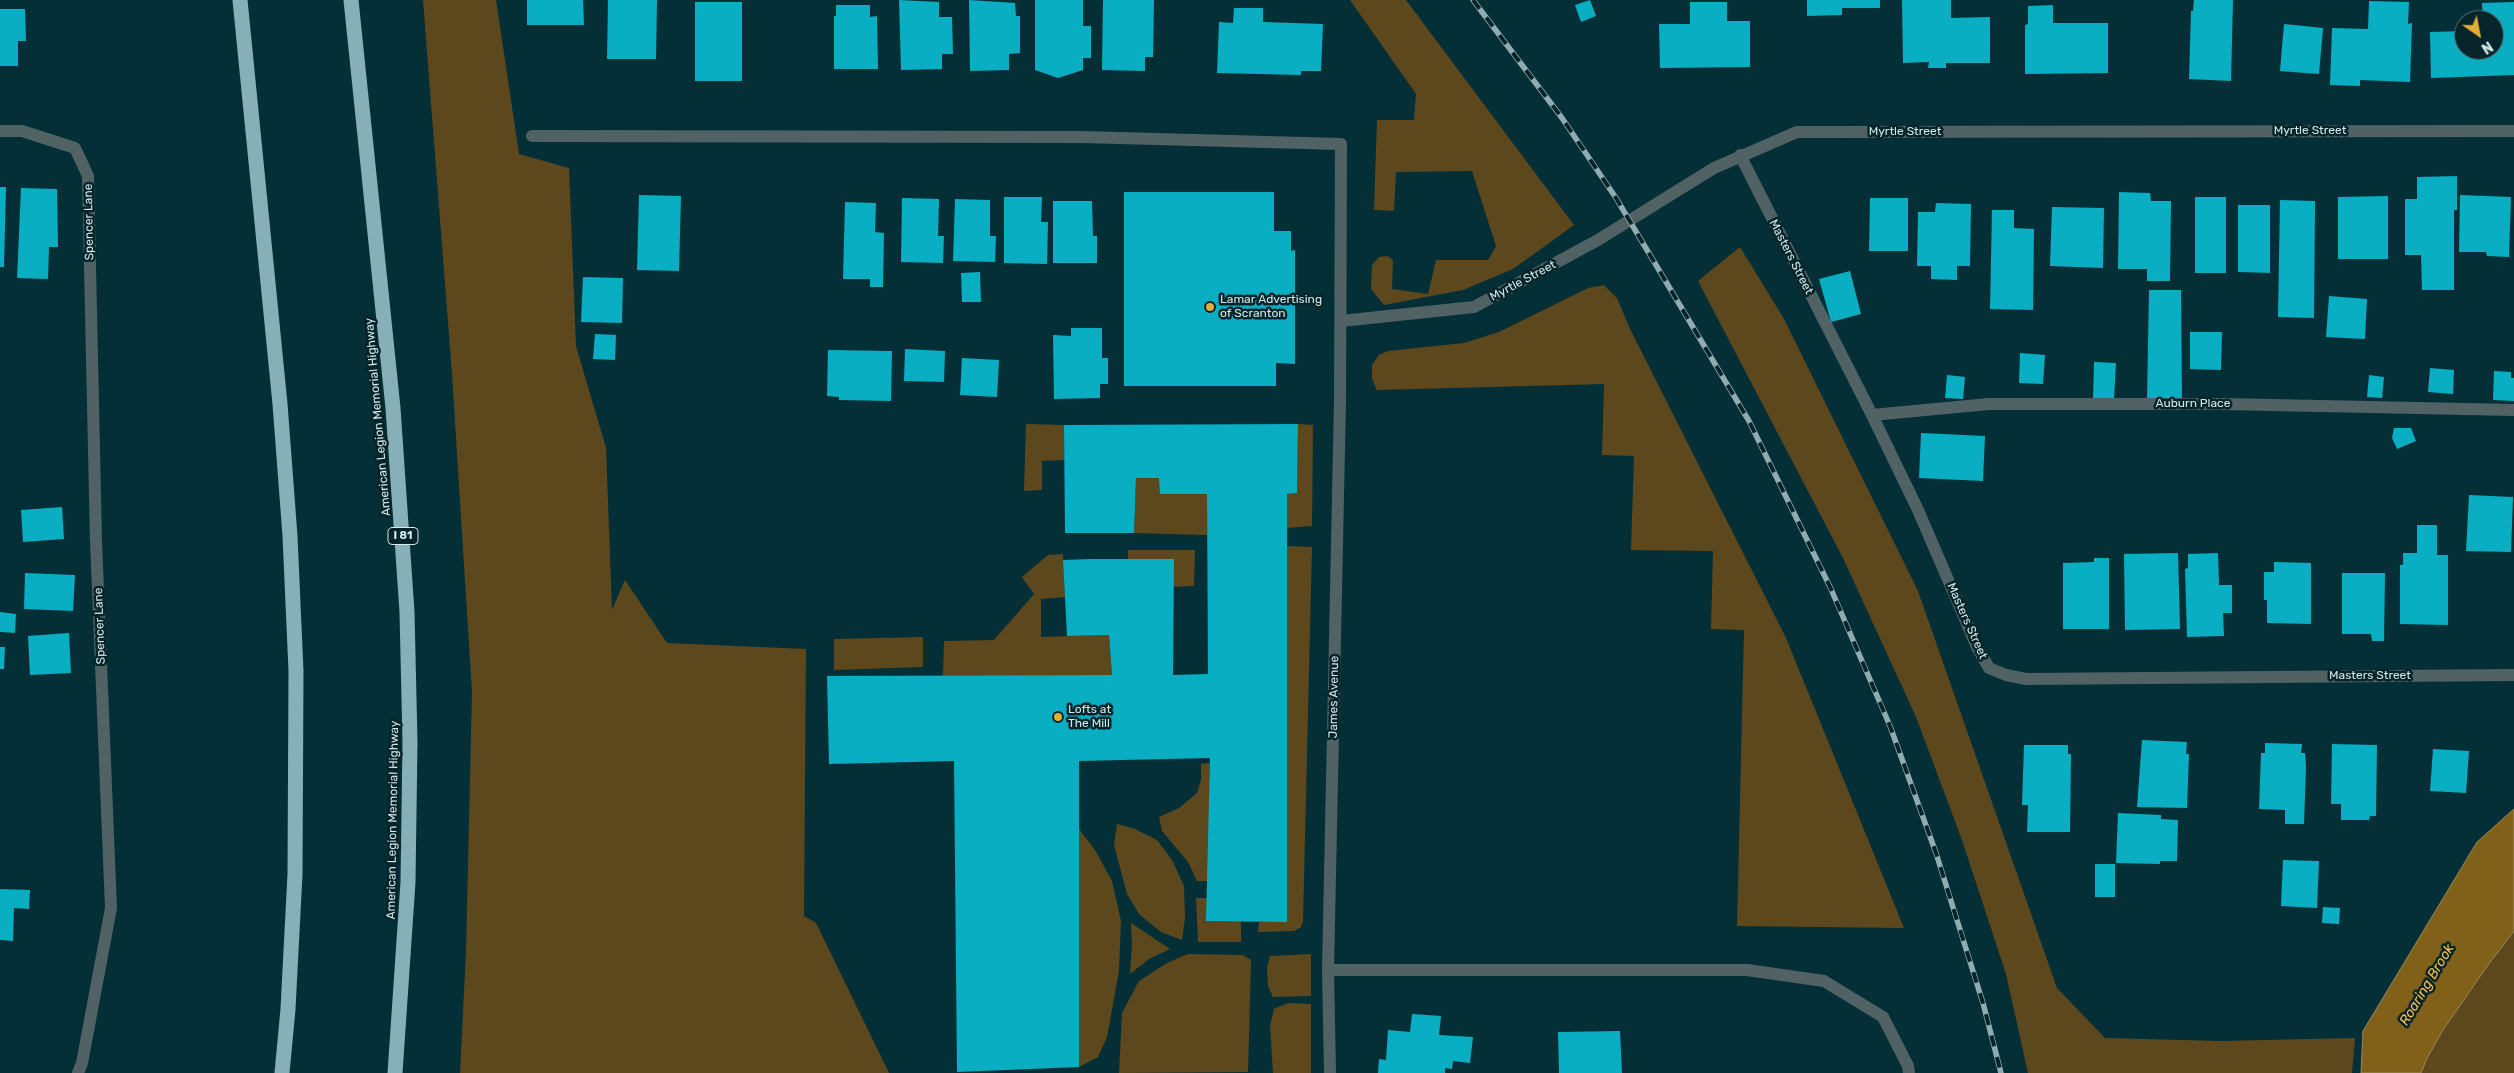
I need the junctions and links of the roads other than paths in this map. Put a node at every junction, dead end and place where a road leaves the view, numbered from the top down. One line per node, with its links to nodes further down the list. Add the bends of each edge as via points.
1 (240, 0): 13 (highway, via 280,404 296,662 295,874)
2 (351, 0): 14 (highway, American Legion Memorial Highway / I 81, via 392,399 407,612 410,742 408,882)
3 (0, 131): 12 (street, Spencer Lane, via 22,131 75,148 88,176 96,541 112,908)
4 (2514, 131): 6 (street, Myrtle Street, via 1797,132)
5 (532, 136): 7 (street, James Avenue, via 1082,137 1341,144)
6 (1740, 155): 7 (street, Myrtle Street, via 1598,240 1474,307); 9 (street, Masters Street)
7 (1341, 321): 11 (street, James Avenue)
8 (2514, 410): 9 (street, Auburn Place, via 2223,404 1989,404)
9 (1872, 415): 10 (street, Masters Street, via 1922,519 1977,647 1989,668 1997,672 2026,679)
10 (2514, 675)
11 (1328, 970): 15 (street, James Avenue); 16 (street, via 1747,970 1824,981 1883,1017)
12 (78, 1073)
13 (282, 1073)
14 (395, 1073)
15 (1330, 1073)
16 (1909, 1073)

